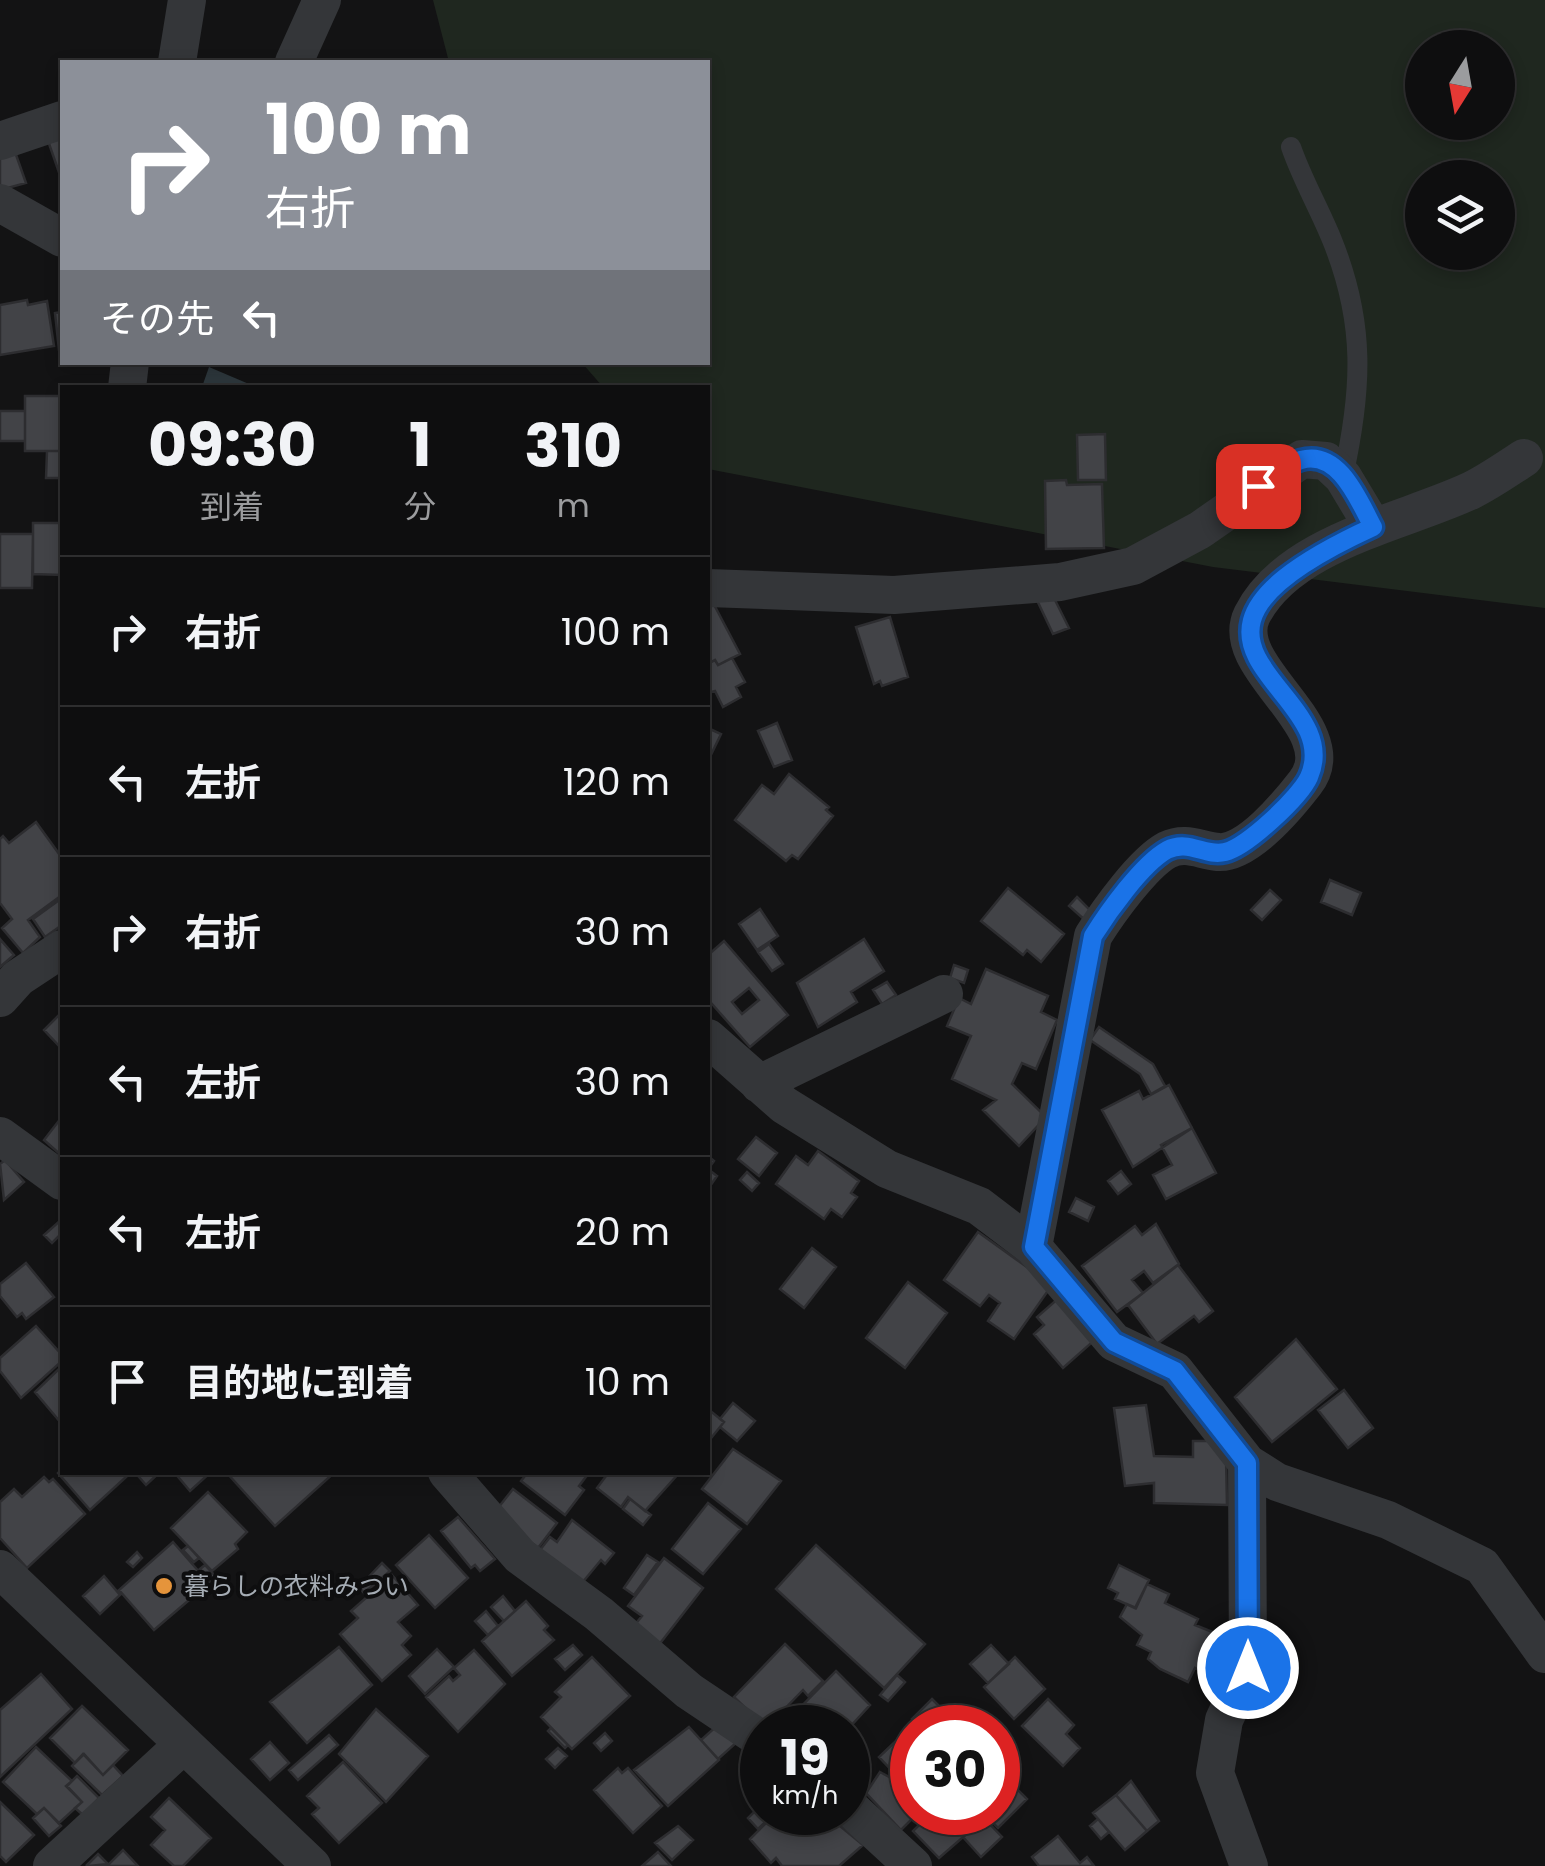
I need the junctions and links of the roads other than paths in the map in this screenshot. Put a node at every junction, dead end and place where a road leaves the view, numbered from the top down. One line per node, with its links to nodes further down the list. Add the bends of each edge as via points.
1 (187, 0): 3 (street)
2 (322, 0): 4 (street)
3 (177, 60)
4 (295, 60)
5 (60, 121): 6 (street)
6 (0, 141)
7 (1291, 147): 11 (lane, via 1332,238 1360,341)
8 (0, 203): 9 (street)
9 (60, 237)
10 (1524, 458): 12 (street, via 1476,488)
11 (1343, 477): 12 (street); 13 (street, via 1326,461 1302,460 1173,547 1133,566 1060,582 894,595)
12 (1373, 527): 21 (street, via 1306,563 1268,593 1250,618 1248,644 1308,732 1314,758 1308,780 1248,842 1222,853 1184,844 1164,852 1093,936)
13 (710, 588)
14 (60, 950): 16 (street)
15 (944, 994): 18 (street)
16 (0, 998)
17 (710, 1040): 18 (street)
18 (759, 1084): 21 (street, via 887,1169 979,1206)
19 (0, 1136): 20 (street)
20 (60, 1180)
21 (1034, 1247): 22 (street, via 1114,1342 1175,1371)
22 (1247, 1463): 25 (street, via 1276,1482 1388,1520 1482,1566); 32 (street, via 1248,1668 1224,1720 1214,1773)
23 (450, 1475): 26 (street, via 520,1556)
24 (0, 1569): 27 (street)
25 (1545, 1654)
26 (740, 1726)
27 (184, 1744): 29 (street); 30 (street)
28 (870, 1826): 31 (street)
29 (52, 1866)
30 (312, 1866)
31 (913, 1866)
32 (1249, 1866)

